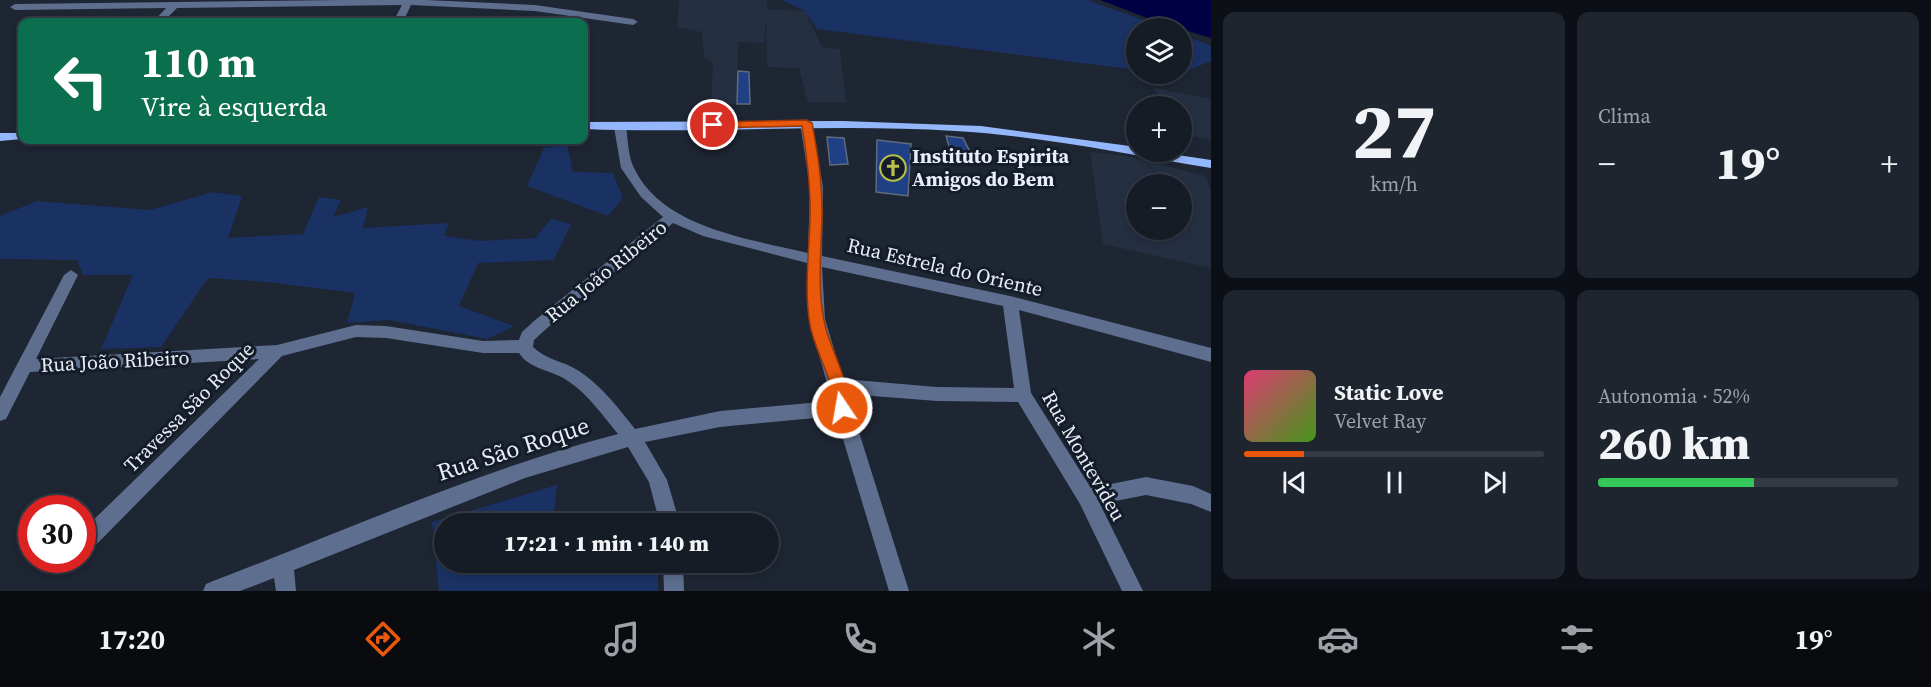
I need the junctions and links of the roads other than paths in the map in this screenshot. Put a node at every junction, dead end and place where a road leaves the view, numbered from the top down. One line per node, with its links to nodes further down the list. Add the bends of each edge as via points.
1 (408, 2): 2 (street); 4 (street); 6 (street)
2 (173, 6): 3 (street); 5 (street)
3 (15, 7)
4 (557, 11): 7 (street); 8 (street)
5 (162, 18)
6 (400, 18)
7 (556, 18)
8 (633, 22)
9 (806, 123): 11 (main road); 14 (main road, via 974,129); 18 (street, via 815,170)
10 (588, 126): 11 (main road)
11 (620, 126): 17 (street, Rua Estrela do Oriente, via 627,168 646,194)
12 (18, 136): 13 (main road)
13 (0, 137)
14 (1126, 149)
15 (1192, 161): 16 (main road)
16 (1211, 164)
17 (672, 217): 18 (street, Rua Estrela do Oriente, via 708,233); 21 (street, Rua João Ribeiro, via 540,325)
18 (813, 260): 20 (street, Rua Estrela do Oriente); 25 (street, via 817,323)
19 (71, 275): 24 (street)
20 (1010, 302): 23 (street, Rua Estrela do Oriente); 26 (street, Rua Montevideu)
21 (524, 346): 22 (street, Travessa São Roque, via 483,347 356,331); 29 (street, via 531,357 561,369 585,386)
22 (277, 351): 24 (street, Rua João Ribeiro); 33 (street, Travessa São Roque)
23 (1211, 355)
24 (24, 366): 28 (street)
25 (838, 386): 26 (street); 27 (street)
26 (1023, 395): 30 (street, Rua Montevideu)
27 (842, 408): 29 (street, Rua São Roque, via 720,419); 39 (street)
28 (0, 414)
29 (632, 438): 32 (street, via 660,482); 34 (street, Rua São Roque, via 436,501)
30 (1087, 498): 31 (street, via 1146,486 1193,495); 40 (street, Rua Montevideu)
31 (1211, 503)
32 (667, 513)
33 (96, 531)
34 (283, 565): 36 (street, Rua São Roque); 37 (street)
35 (673, 573): 38 (street)
36 (213, 591)
37 (286, 591)
38 (674, 591)
39 (899, 591)
40 (1134, 591)

